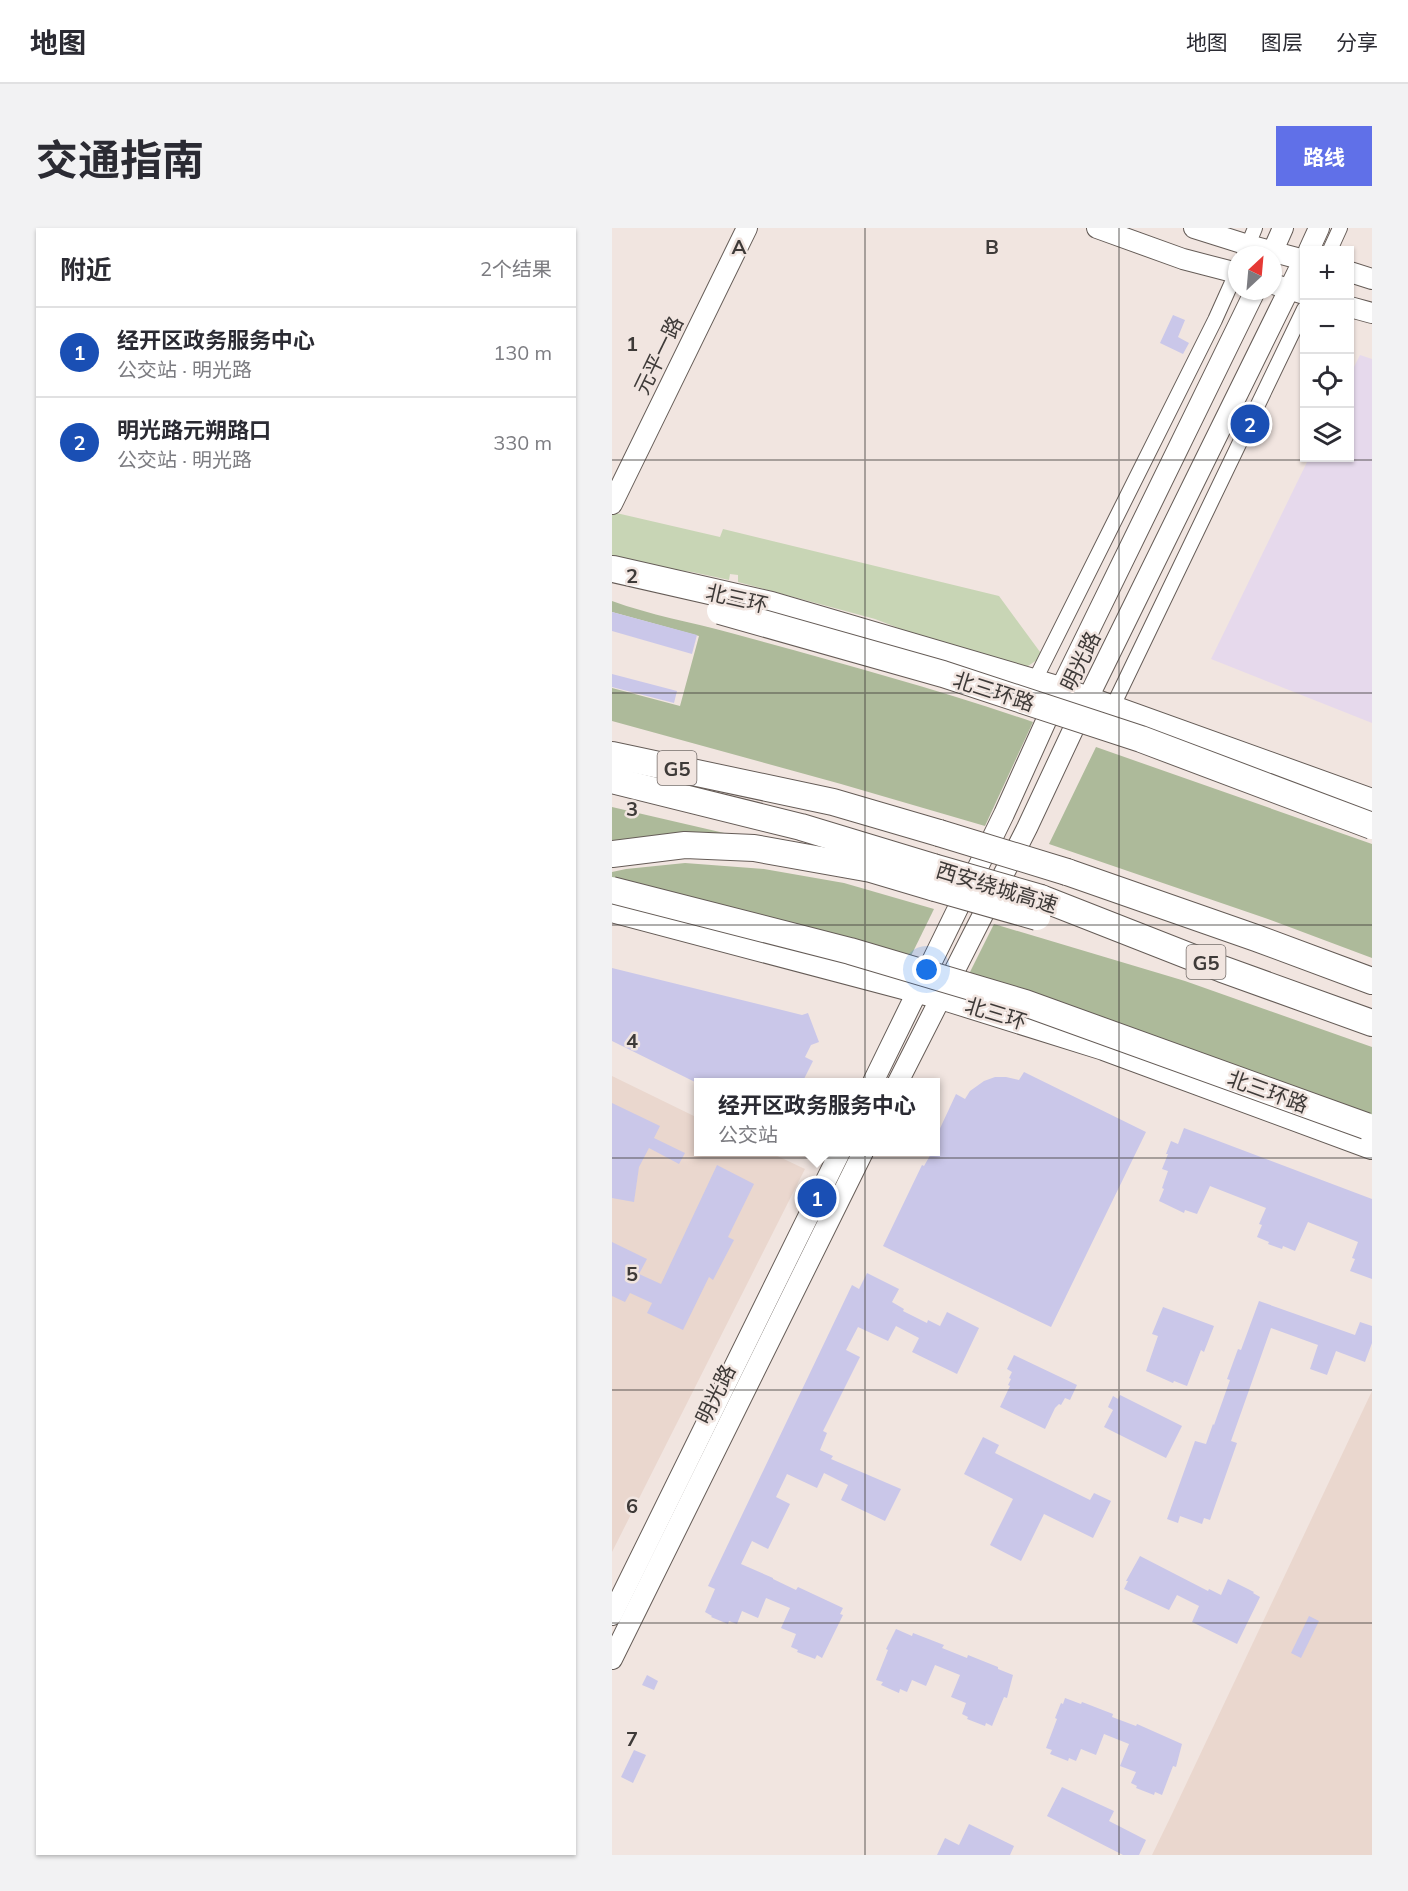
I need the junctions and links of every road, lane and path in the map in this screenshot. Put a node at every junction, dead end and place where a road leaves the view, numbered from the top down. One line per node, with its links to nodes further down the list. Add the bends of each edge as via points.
1 (747, 228): 23 (main road, 元平一路)
2 (1097, 228): 12 (main road, via 1183,259)
3 (1194, 228): 10 (main road)
4 (1283, 228): 7 (main road)
5 (1319, 228): 8 (main road)
6 (1340, 228): 9 (street)
7 (1275, 246)
8 (1311, 246)
9 (1332, 246)
10 (1228, 248)
11 (1282, 255): 13 (main road)
12 (1228, 258)
13 (1300, 259)
14 (1300, 268): 17 (main road, 明光路)
15 (1354, 273): 16 (main road)
16 (1372, 279)
17 (1289, 290): 27 (main road, 明光路)
18 (1228, 291): 25 (street)
19 (1251, 300): 26 (main road, 明光路)
20 (1354, 308): 21 (main road)
21 (1372, 314)
22 (1300, 320): 28 (street)
23 (612, 504)
24 (612, 569): 25 (highway, 北三环, via 771,605); 34 (highway, 北三环路, bridge, via 720,611 943,674 1141,739)
25 (1034, 682): 26 (highway, 北三环)
26 (1060, 690): 27 (highway, 北三环); 40 (main road, 明光路)
27 (1087, 700): 28 (highway, 北三环); 40 (main road, 明光路, via 1022,838)
28 (1112, 708): 33 (highway, 北三环)
29 (612, 741): 32 (highway)
30 (612, 755): 32 (highway, 西安绕城高速 / G5)
31 (612, 780): 36 (highway, 西安绕城高速 / G5, via 801,827)
32 (742, 782): 39 (highway, 西安绕城高速 / G5, bridge, via 833,802 1067,872)
33 (1372, 802)
34 (1372, 826)
35 (612, 854): 36 (highway, via 685,845 754,848)
36 (934, 878): 41 (highway, 西安绕城高速 / G5, bridge, via 1039,907)
37 (612, 890): 44 (highway, 北三环路, bridge, via 850,951 1025,1003)
38 (612, 909): 40 (highway, 北三环)
39 (1372, 981)
40 (929, 993): 42 (main road, 明光路); 43 (main road, 明光路); 44 (highway, 北三环)
41 (1372, 1023)
42 (876, 1078)
43 (900, 1078)
44 (1370, 1134)
45 (838, 1156): 47 (main road, 明光路)
46 (861, 1156): 48 (main road, 明光路)
47 (612, 1615)
48 (612, 1659)

